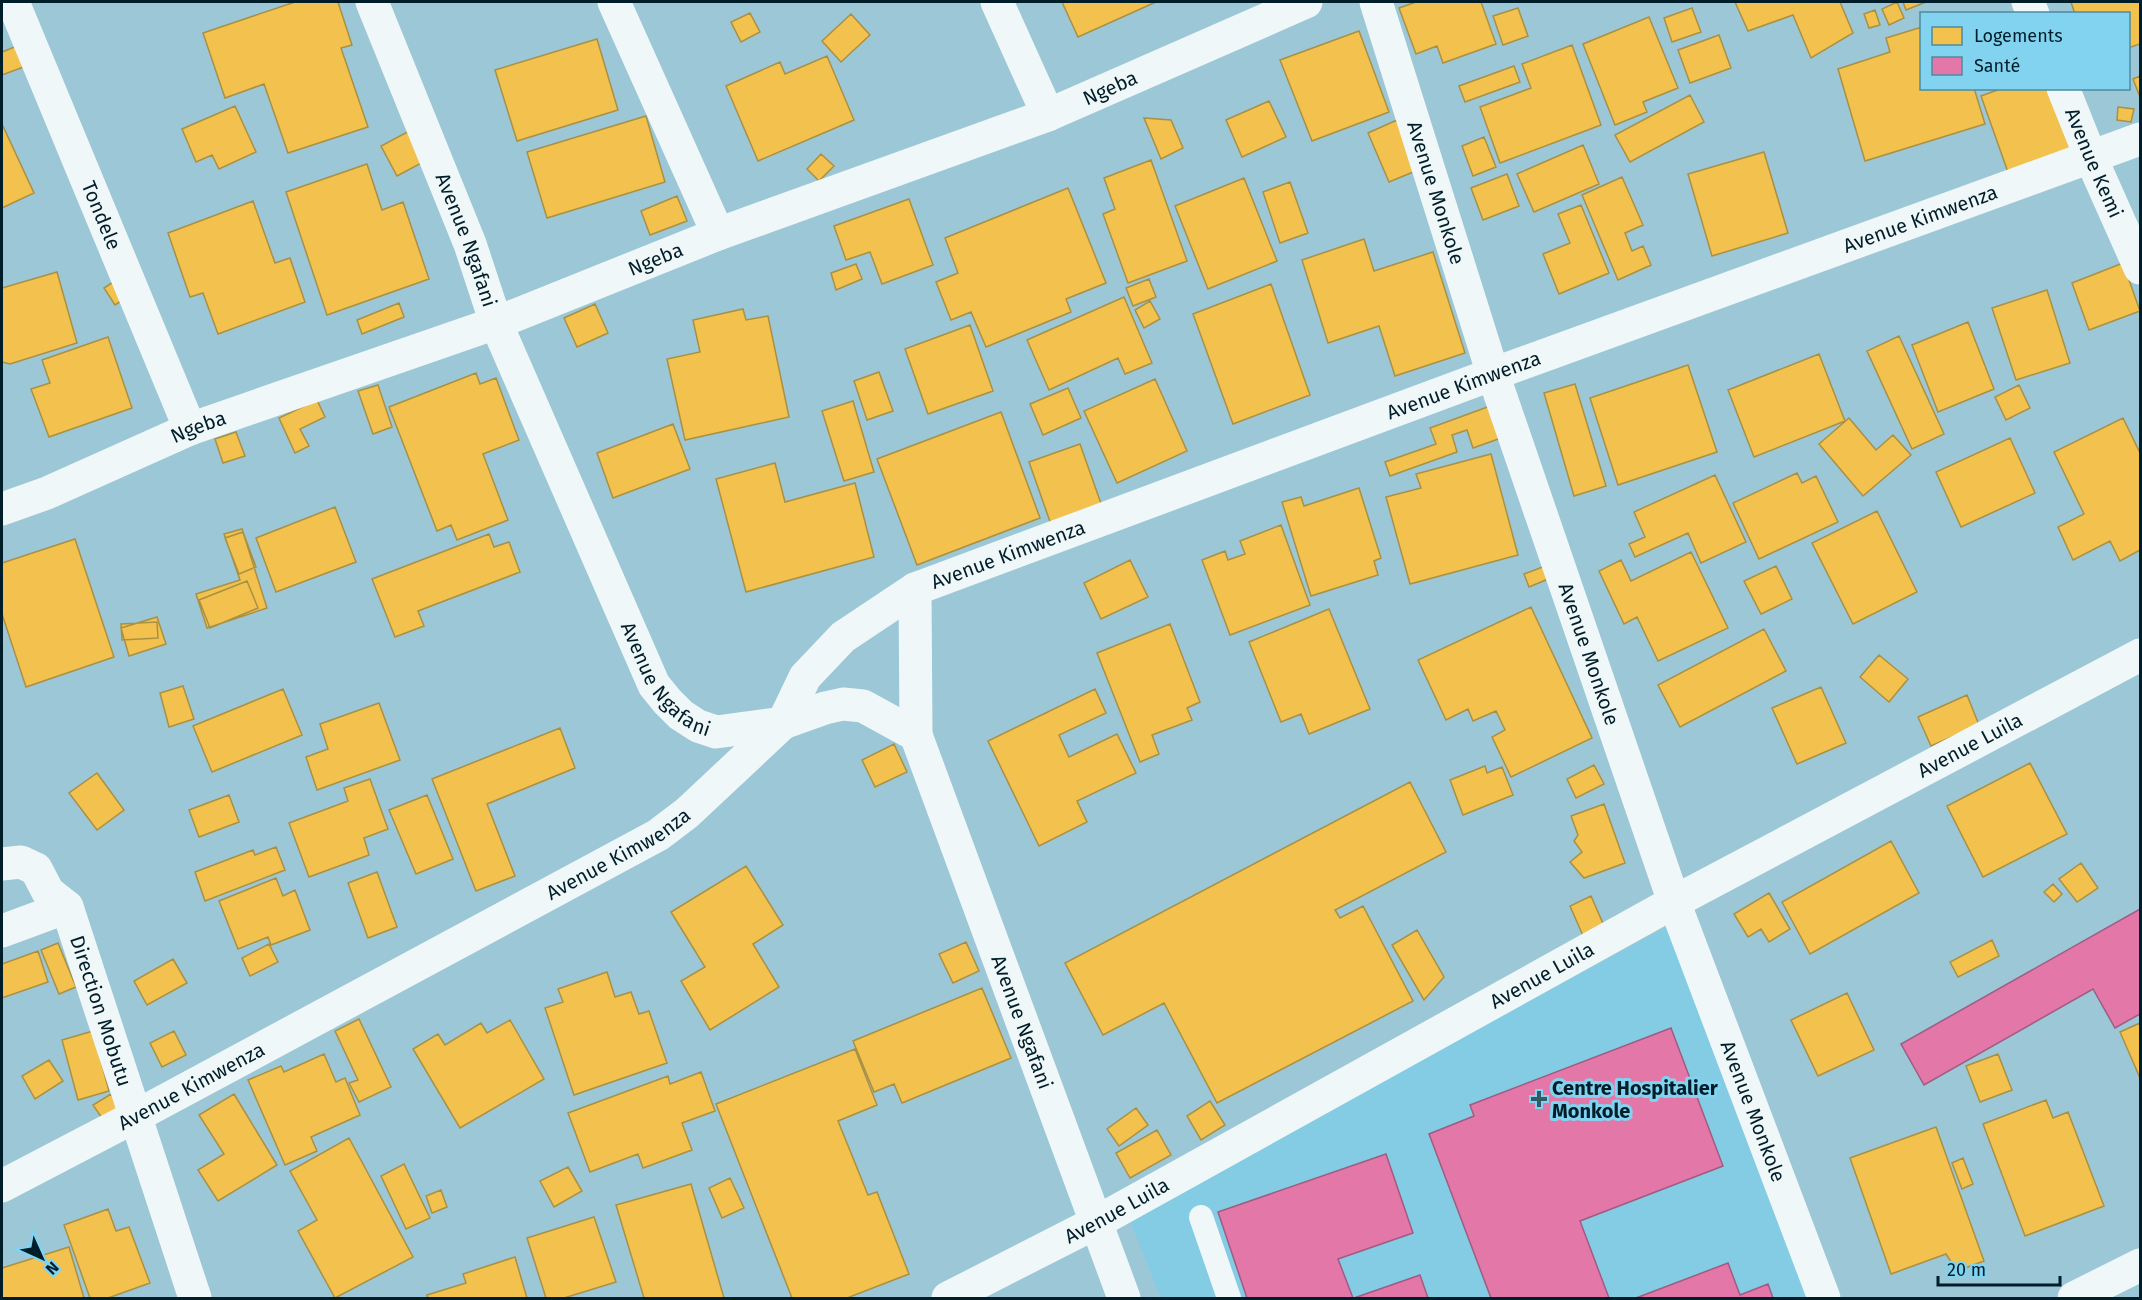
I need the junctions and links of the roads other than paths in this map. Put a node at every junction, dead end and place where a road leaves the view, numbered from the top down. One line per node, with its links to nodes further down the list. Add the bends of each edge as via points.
1 (13, 2): 15 (street, Tondele)
2 (372, 2): 13 (street, Avenue Ngafani, via 471,244)
3 (614, 2): 11 (street)
4 (997, 2): 8 (street)
5 (1306, 2): 8 (street, Ngeba)
6 (1376, 2): 14 (street, Avenue Monkole)
7 (2064, 90): 10 (street, Avenue Kemi)
8 (1048, 115): 11 (street, Ngeba)
9 (2140, 139): 10 (street, Avenue Kimwenza)
10 (2091, 158): 12 (street, Avenue Kemi); 14 (street, Avenue Kimwenza)
11 (718, 234): 13 (street, Ngeba)
12 (2140, 268)
13 (496, 323): 15 (street, Ngeba); 19 (street, Avenue Ngafani, via 654,685 681,715 716,732)
14 (1492, 374): 17 (street, Avenue Kimwenza); 22 (street, Avenue Monkole)
15 (190, 429): 16 (street, Ngeba)
16 (2, 509)
17 (915, 589): 19 (street, Avenue Kimwenza, via 843,638 805,677); 20 (street)
18 (2140, 655): 22 (street, Avenue Luila)
19 (783, 723): 20 (street, Avenue Ngafani, via 843,704 863,706); 25 (street, Avenue Kimwenza, via 658,835)
20 (916, 735): 28 (street, Avenue Ngafani)
21 (2, 864): 23 (street, Direction Mobutu, via 21,862 36,869 48,892)
22 (1674, 902): 28 (street, Avenue Luila); 34 (street, Avenue Monkole)
23 (67, 907): 24 (street); 25 (street, Direction Mobutu)
24 (2, 931)
25 (136, 1116): 26 (street, Avenue Kimwenza); 30 (street, Direction Mobutu)
26 (2, 1186)
27 (1201, 1218): 33 (lane)
28 (1095, 1223): 31 (street, Avenue Luila); 32 (street, Avenue Ngafani)
29 (2140, 1265): 35 (street)
30 (195, 1299)
31 (948, 1299)
32 (1124, 1299)
33 (1229, 1299)
34 (1824, 1299)
35 (2074, 1299)

